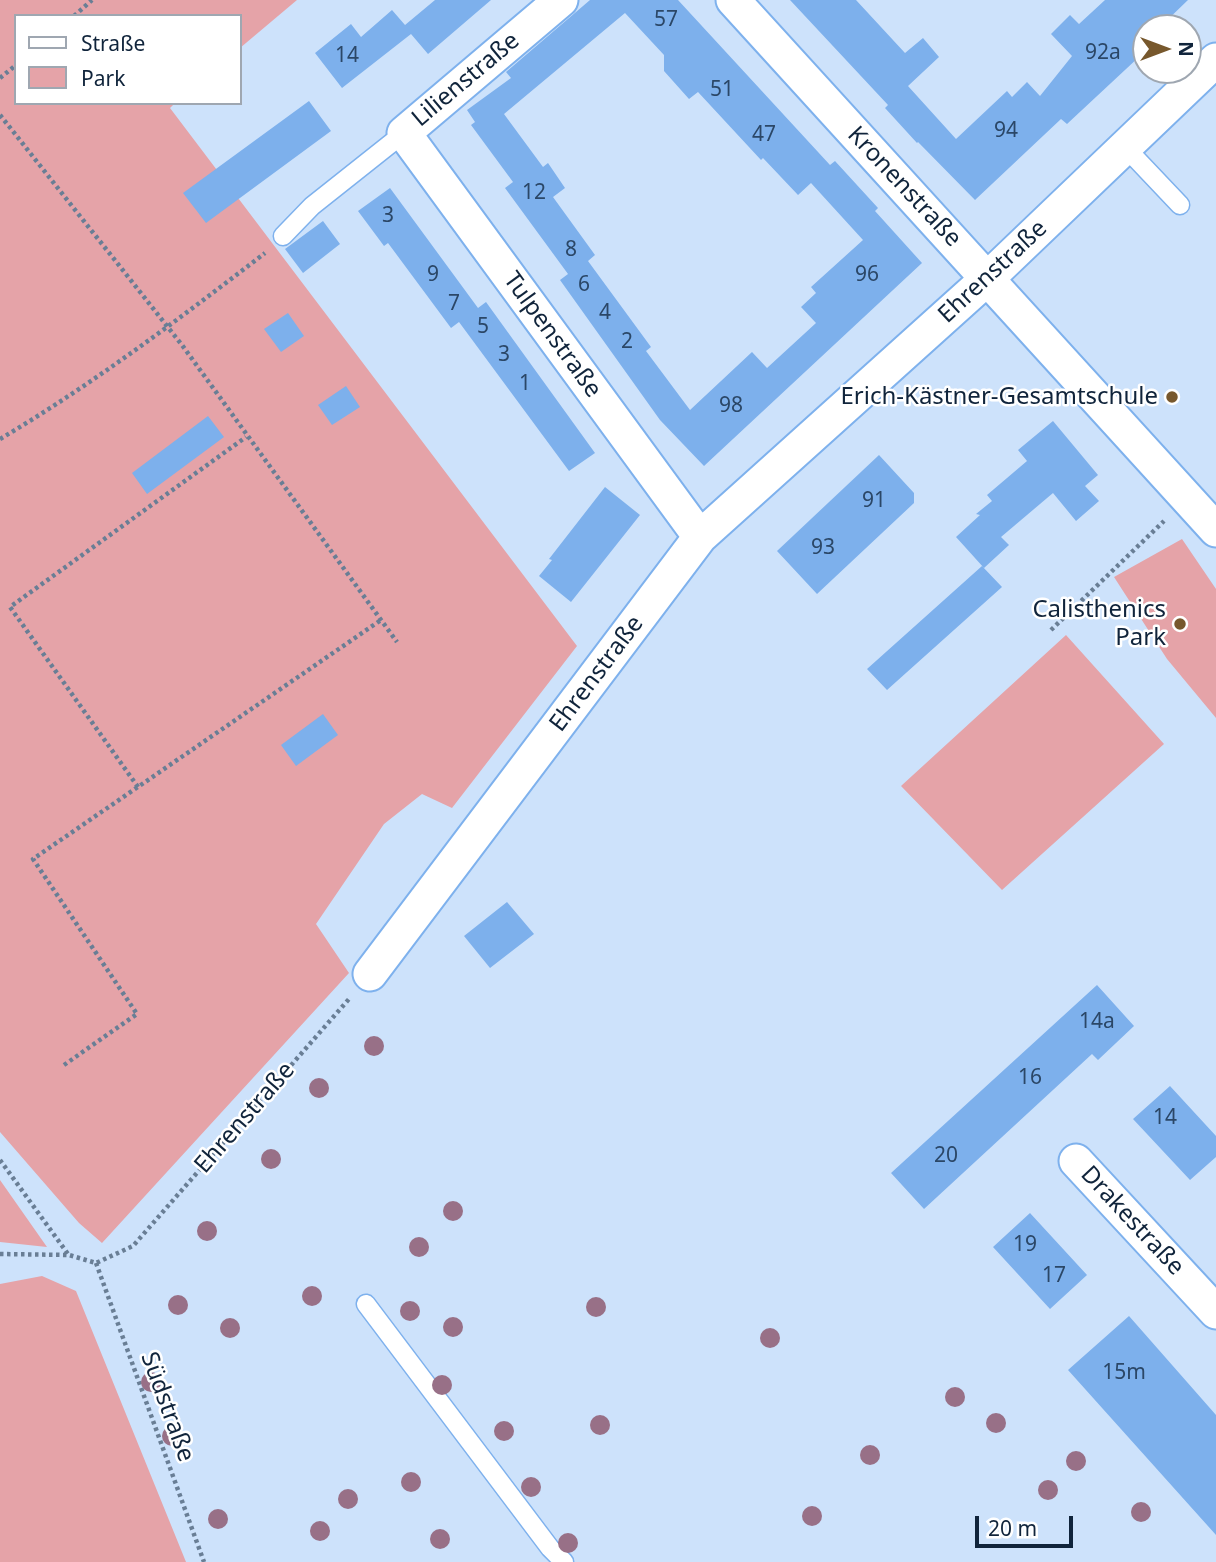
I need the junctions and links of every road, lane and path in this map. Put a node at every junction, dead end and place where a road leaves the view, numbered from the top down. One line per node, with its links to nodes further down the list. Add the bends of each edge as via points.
1 (92, 0): 4 (path)
2 (561, 0): 9 (street, Lilienstraße)
3 (733, 0): 13 (street, Kronenstraße)
4 (76, 14)
5 (1216, 60): 10 (street, Ehrenstraße)
6 (14, 67): 7 (path)
7 (0, 78)
8 (0, 115): 14 (path)
9 (404, 133): 12 (lane, via 312,206); 19 (street, Tulpenstraße)
10 (1125, 147): 11 (lane); 13 (street, Ehrenstraße)
11 (1180, 205)
12 (283, 236): 14 (path)
13 (988, 278): 17 (street, Kronenstraße); 19 (street, Ehrenstraße)
14 (167, 328): 15 (path); 16 (path)
15 (246, 437): 20 (path); 23 (path, via 10,607)
16 (0, 439)
17 (1188, 499): 18 (street, Kronenstraße); 21 (path)
18 (1216, 530)
19 (700, 537): 24 (street, Ehrenstraße)
20 (381, 620): 22 (path); 23 (path)
21 (1051, 630)
22 (397, 642)
23 (138, 787): 25 (path, via 33,859 137,1014)
24 (370, 974): 30 (path, Ehrenstraße, via 134,1246)
25 (64, 1065)
26 (0, 1160): 29 (path)
27 (1076, 1161): 32 (street, Drakestraße)
28 (0, 1254): 29 (path)
29 (69, 1255): 30 (path)
30 (96, 1263): 33 (path, Südstraße)
31 (366, 1304): 34 (lane)
32 (1216, 1312)
33 (204, 1562)
34 (564, 1562)

